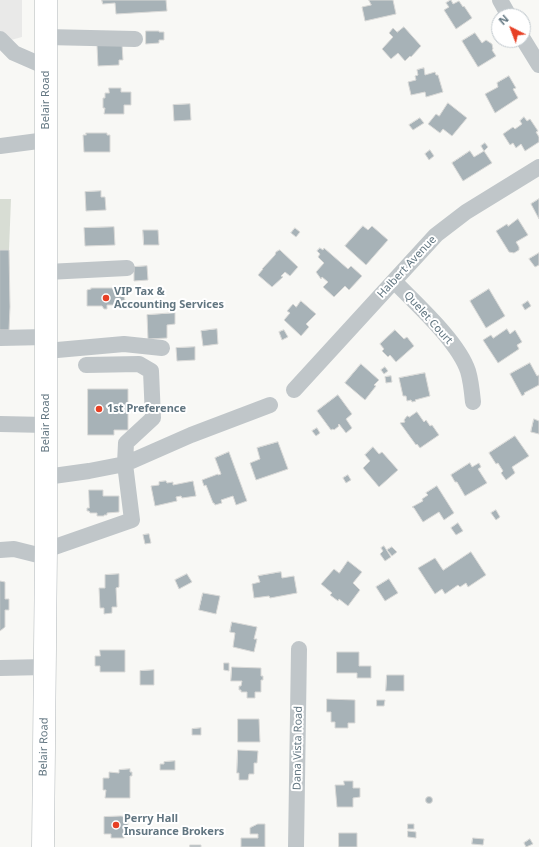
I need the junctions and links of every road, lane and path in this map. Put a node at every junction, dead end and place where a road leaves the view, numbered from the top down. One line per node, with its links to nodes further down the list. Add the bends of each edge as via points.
1 (46, 0): 2 (highway, Belair Road)
2 (46, 37): 4 (street); 7 (highway, Belair Road)
3 (0, 38): 7 (street, via 14,52)
4 (134, 39)
5 (529, 48): 6 (street)
6 (539, 65)
7 (46, 67): 8 (highway, Belair Road)
8 (46, 140): 9 (street); 12 (highway, Belair Road)
9 (0, 146)
10 (539, 167): 13 (street, Halbert Avenue, via 448,225)
11 (127, 268): 12 (street)
12 (46, 272): 15 (highway, Belair Road)
13 (394, 281): 18 (street, Halbert Avenue); 19 (street, Quelet Court, via 439,328 461,358 468,370)
14 (0, 338): 15 (street)
15 (46, 344): 16 (street, via 124,344); 22 (highway, Belair Road)
16 (162, 348)
17 (86, 365): 23 (street, via 139,364 151,371 152,418 126,443)
18 (294, 390)
19 (473, 402)
20 (270, 405): 23 (street)
21 (0, 424): 22 (street)
22 (46, 425): 24 (highway, Belair Road)
23 (125, 464): 24 (street); 26 (street, via 132,520)
24 (46, 476): 26 (highway, Belair Road)
25 (0, 550): 26 (street, via 14,549)
26 (46, 554): 28 (highway, Belair Road)
27 (299, 649): 32 (street, Dana Vista Road)
28 (45, 667): 29 (street); 30 (highway, Belair Road)
29 (0, 668)
30 (43, 847): 31 (street)
31 (56, 847)
32 (296, 847)

